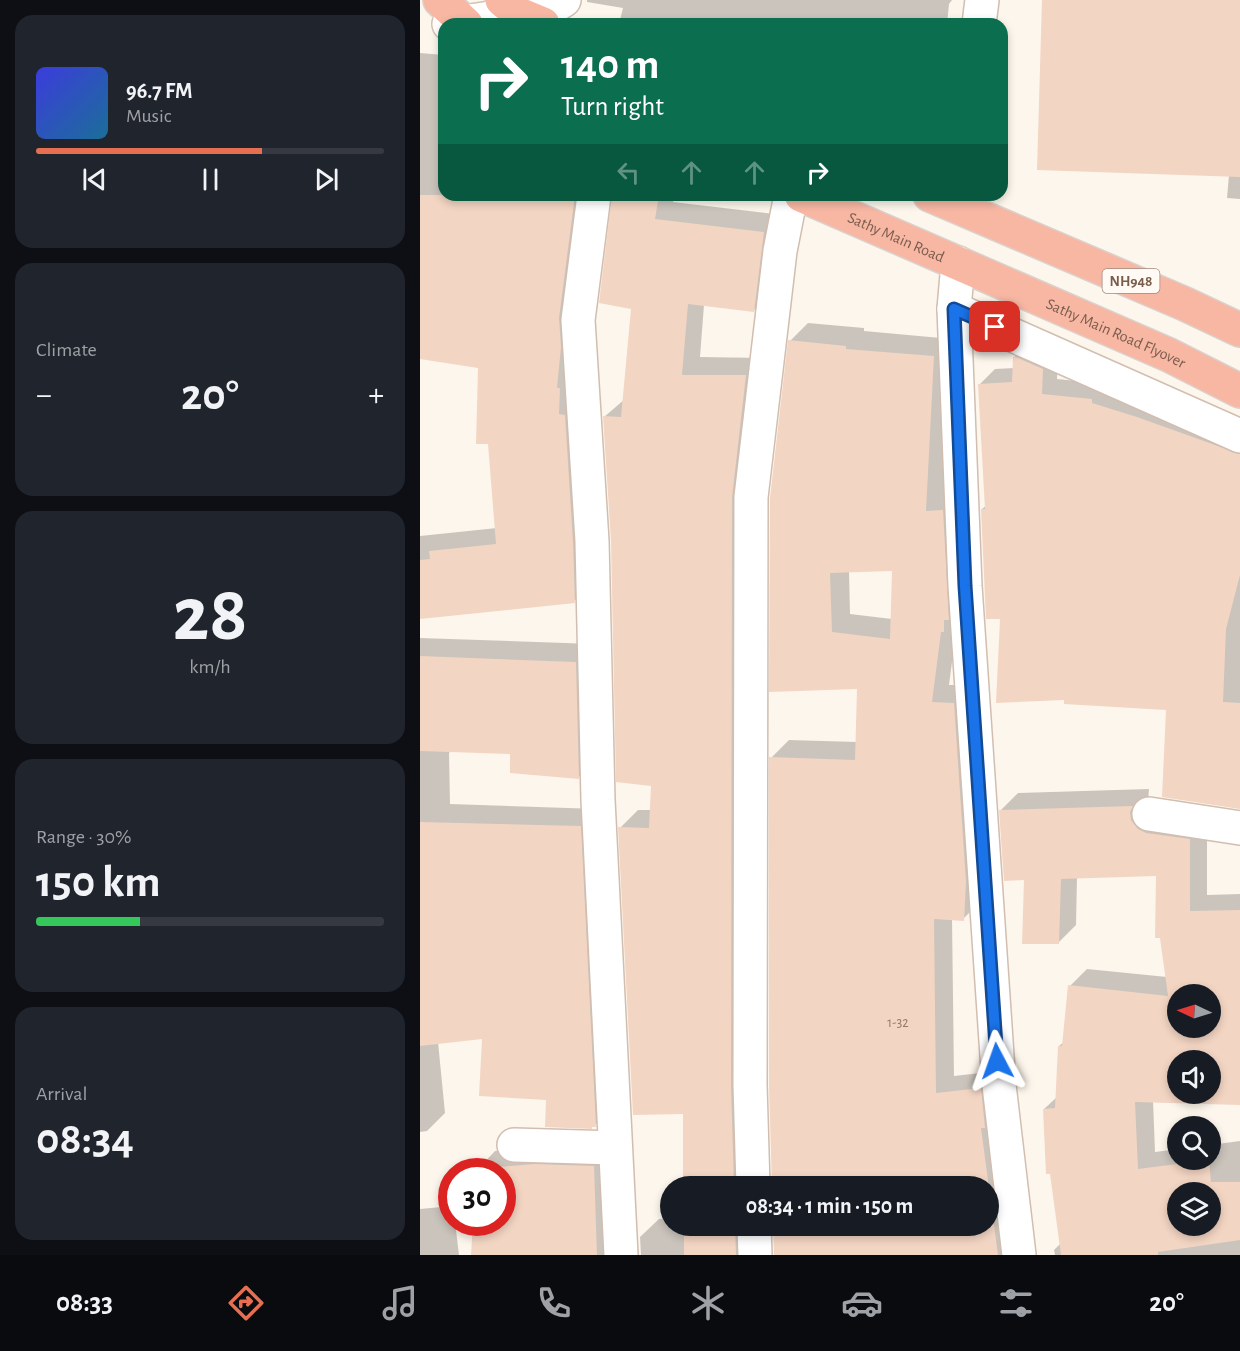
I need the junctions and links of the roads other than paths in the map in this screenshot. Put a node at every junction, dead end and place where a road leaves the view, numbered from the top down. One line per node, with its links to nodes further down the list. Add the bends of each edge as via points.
1 (440, 0): 5 (highway)
2 (564, 0): 4 (street, via 553,7)
3 (982, 0): 7 (street)
4 (521, 13): 6 (street)
5 (451, 18)
6 (491, 18)
7 (980, 18)
8 (438, 25): 9 (street)
9 (420, 27)
10 (593, 201): 22 (street, via 578,320 592,541 598,800)
11 (790, 201): 23 (street, via 780,251 751,497)
12 (815, 201): 14 (highway, Sathy Main Road)
13 (961, 202): 16 (highway, NH948, via 1020,234)
14 (958, 263): 15 (street); 17 (highway, Sathy Main Road Flyover, via 1169,355)
15 (954, 309): 18 (street); 27 (street, via 965,586 997,1061)
16 (1240, 330)
17 (1240, 391)
18 (1240, 436)
19 (1149, 814): 20 (street)
20 (1240, 828)
21 (514, 1145): 22 (street)
22 (615, 1148): 25 (street)
23 (753, 1176)
24 (754, 1236): 26 (street)
25 (621, 1255)
26 (755, 1255)
27 (1019, 1255)

